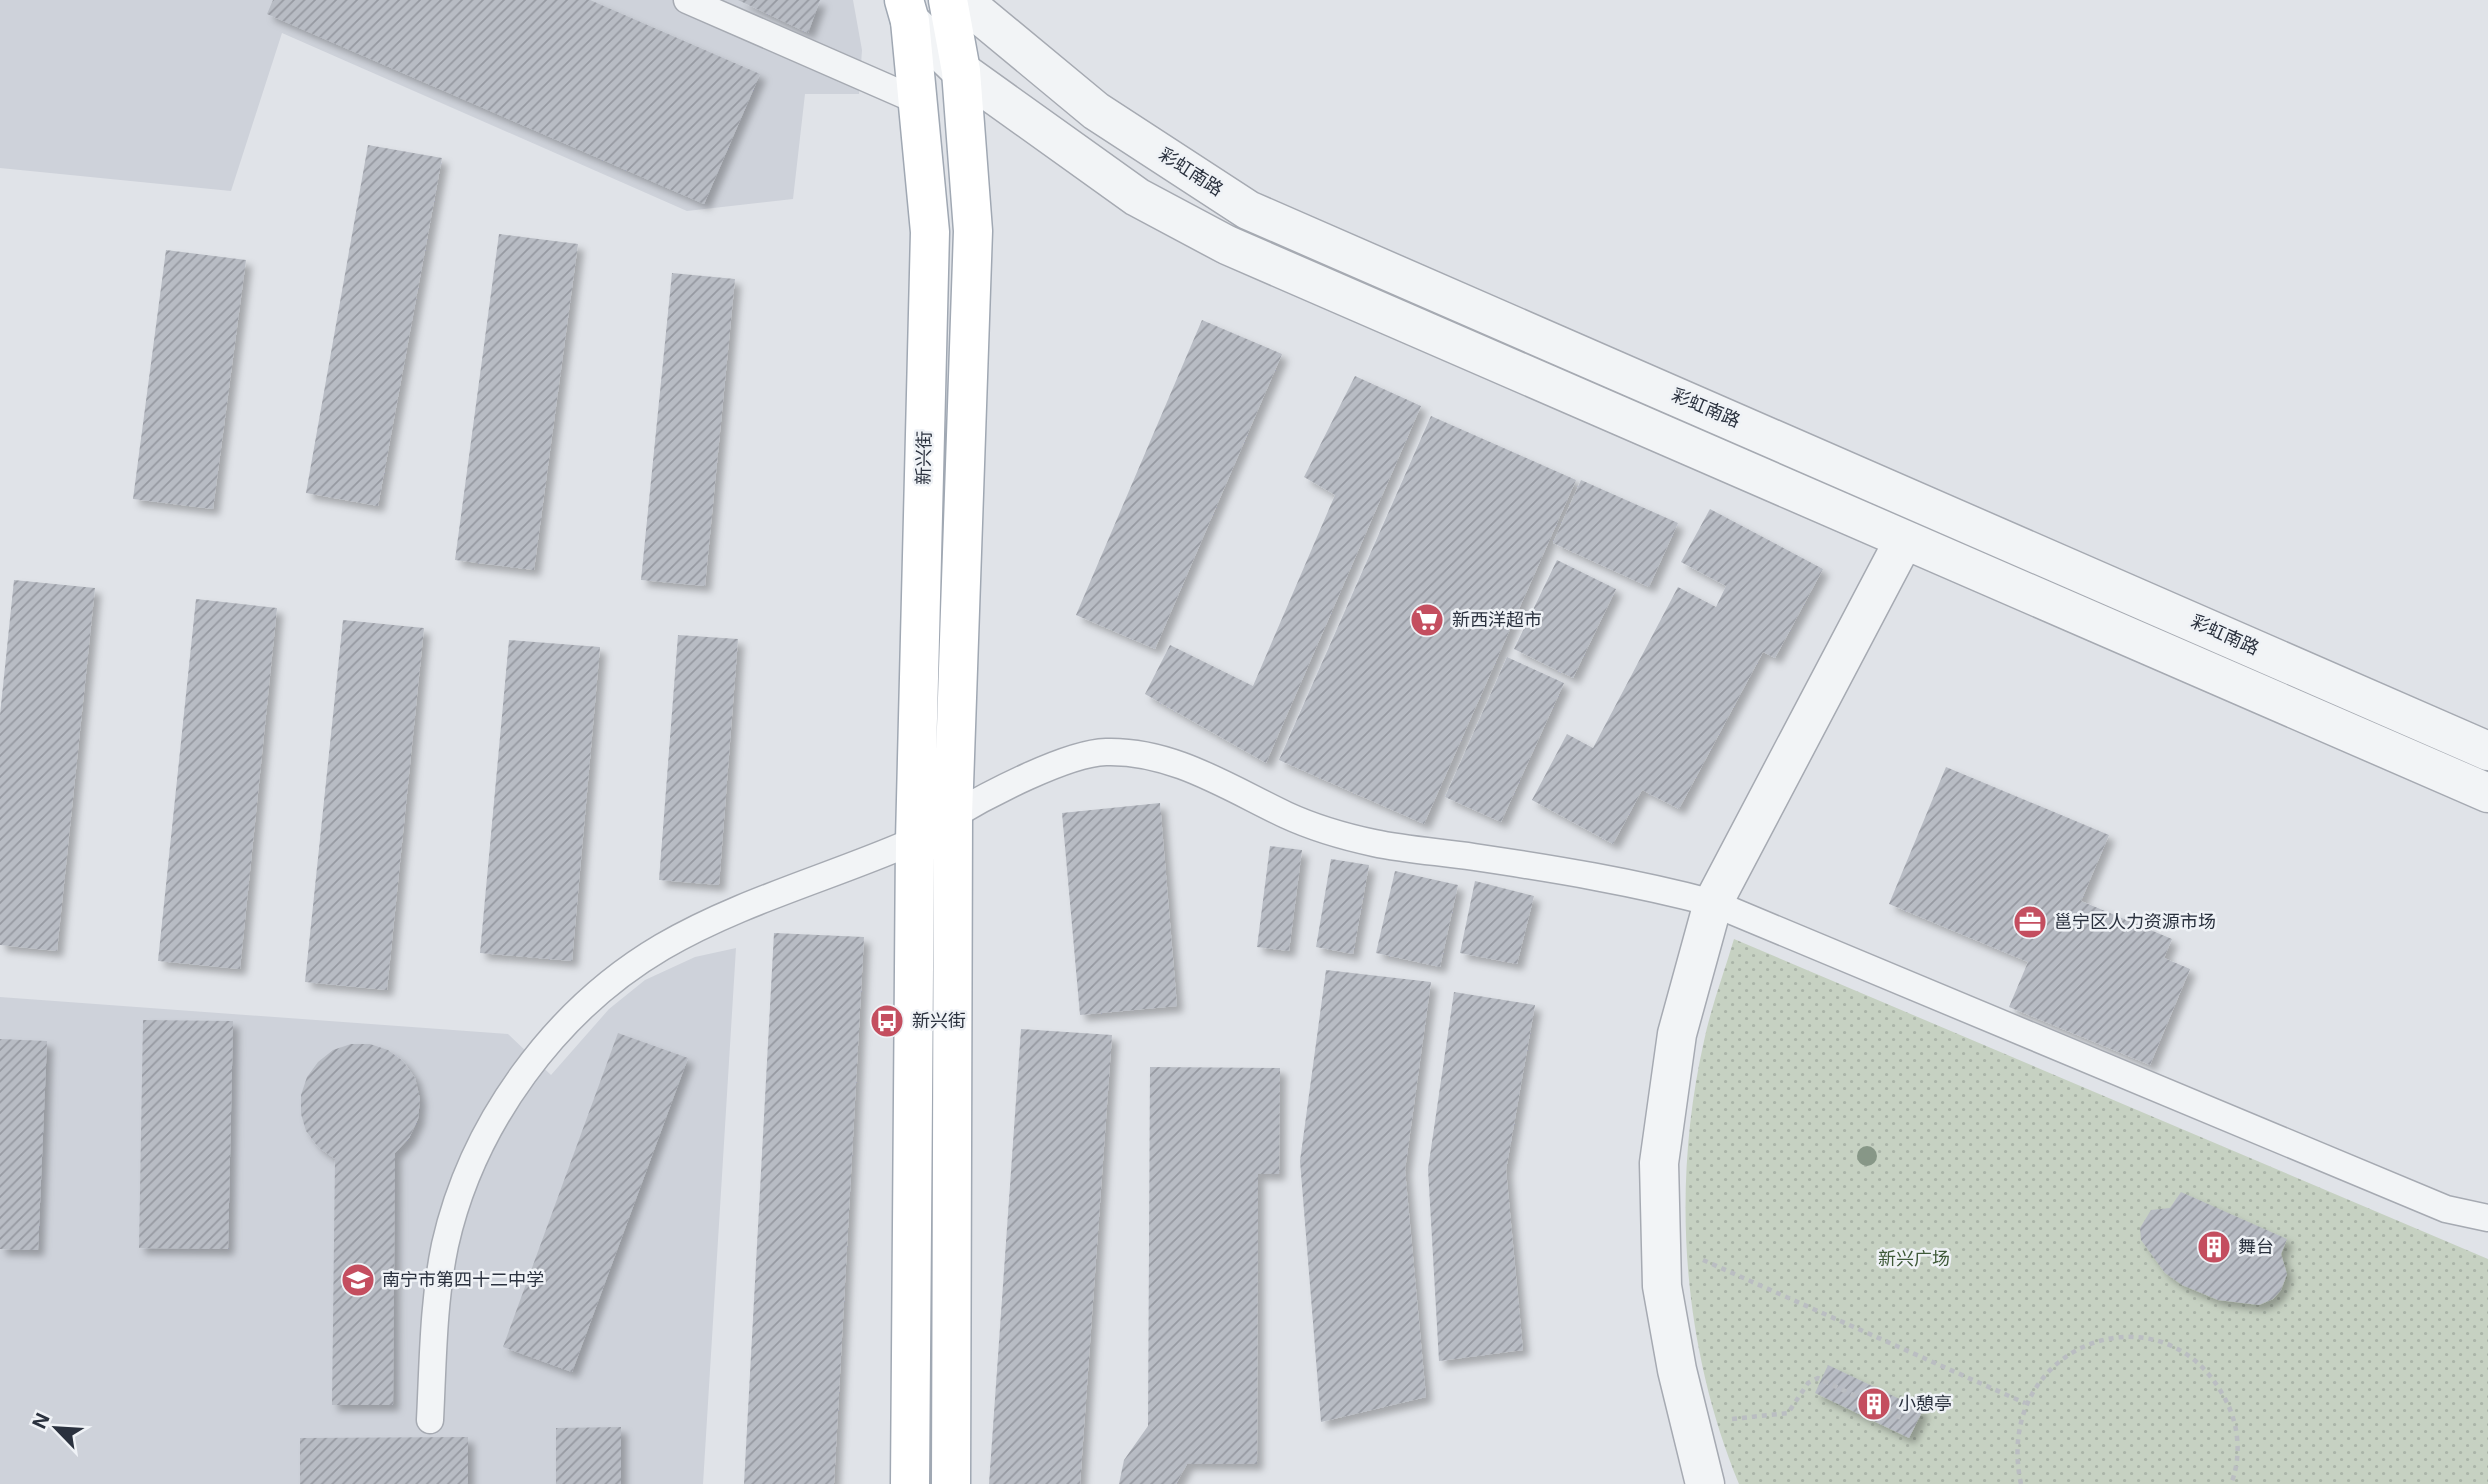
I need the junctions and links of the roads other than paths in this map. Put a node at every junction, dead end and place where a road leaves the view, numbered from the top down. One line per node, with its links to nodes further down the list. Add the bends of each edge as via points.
1 (687, 0): 6 (lane)
2 (948, 0): 5 (main road)
3 (962, 0): 8 (street, 彩虹南路, via 1096,111 1248,210)
4 (907, 10): 5 (street); 6 (main road, 新兴街)
5 (961, 71): 7 (street, via 1137,197 1227,244); 10 (main road, via 973,231)
6 (918, 101): 11 (main road, 新兴街, via 930,232)
7 (1904, 540): 9 (street); 12 (street)
8 (2488, 751)
9 (2488, 793)
10 (953, 815): 11 (lane); 12 (lane, via 1061,762 1104,751 1157,757 1208,775 1291,818 1373,843 1596,876); 16 (main road)
11 (915, 840): 14 (lane, via 720,918 660,948 576,1012 534,1059 499,1111 466,1180 446,1243 435,1310); 15 (main road, 新兴街)
12 (1713, 903): 13 (lane, via 2446,1209); 17 (street, via 1677,1034 1658,1163 1662,1286)
13 (2488, 1218)
14 (430, 1420)
15 (910, 1484)
16 (951, 1484)
17 (1705, 1484)

